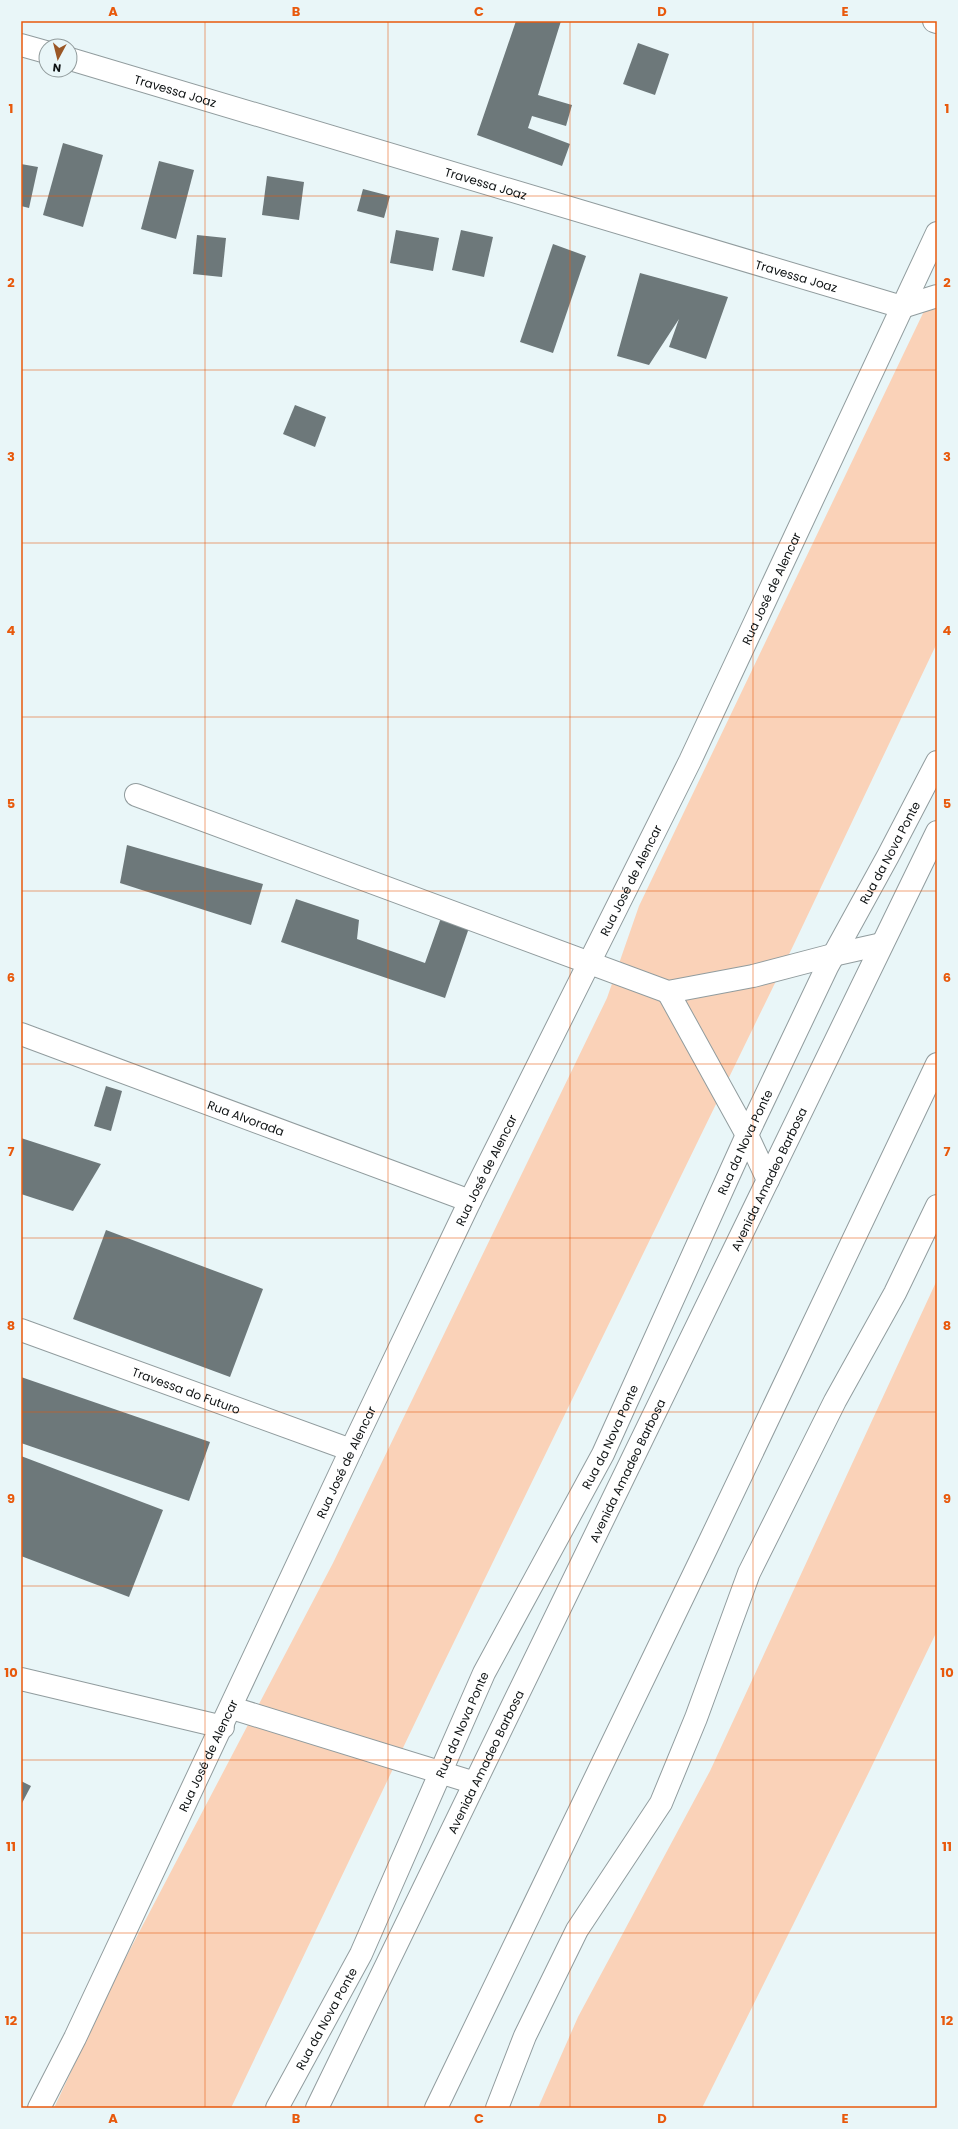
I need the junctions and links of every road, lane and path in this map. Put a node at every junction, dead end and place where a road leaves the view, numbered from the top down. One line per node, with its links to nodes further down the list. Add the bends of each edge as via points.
1 (934, 21): 2 (street)
2 (937, 22)
3 (21, 45): 4 (street)
4 (38, 50)
5 (78, 61): 8 (street, Travessa Joaz)
6 (937, 233): 8 (street, Rua José de Alencar)
7 (937, 296): 8 (street)
8 (902, 306): 14 (street, Rua José de Alencar, via 696,747)
9 (937, 762): 13 (street, Rua da Nova Ponte)
10 (136, 795): 14 (street)
11 (937, 832): 12 (street, Avenida Amadeo Barbosa)
12 (882, 944): 13 (street); 19 (street, Avenida Amadeo Barbosa)
13 (833, 955): 15 (street, via 753,976); 18 (street, Rua da Nova Ponte)
14 (589, 962): 15 (street); 20 (street, Rua José de Alencar)
15 (668, 992): 18 (street)
16 (21, 1034): 20 (street, Rua Alvorada)
17 (937, 1064): 31 (street)
18 (748, 1135): 19 (street); 26 (street, Rua da Nova Ponte, via 603,1454 484,1673)
19 (768, 1180): 27 (street, Avenida Amadeo Barbosa)
20 (470, 1201): 23 (street, Rua José de Alencar)
21 (937, 1206): 32 (street, via 895,1293 835,1401 750,1573 661,1803 577,1930 525,2036)
22 (21, 1330): 23 (street, Travessa do Futuro)
23 (351, 1450): 25 (street, Rua José de Alencar)
24 (21, 1679): 25 (street)
25 (227, 1717): 26 (street); 28 (street, Rua José de Alencar, via 76,2038)
26 (440, 1772): 27 (street); 29 (street, Rua da Nova Ponte, via 361,1954)
27 (475, 1783): 30 (street, Avenida Amadeo Barbosa)
28 (38, 2108)
29 (277, 2108)
30 (317, 2108)
31 (436, 2108)
32 (496, 2108)

